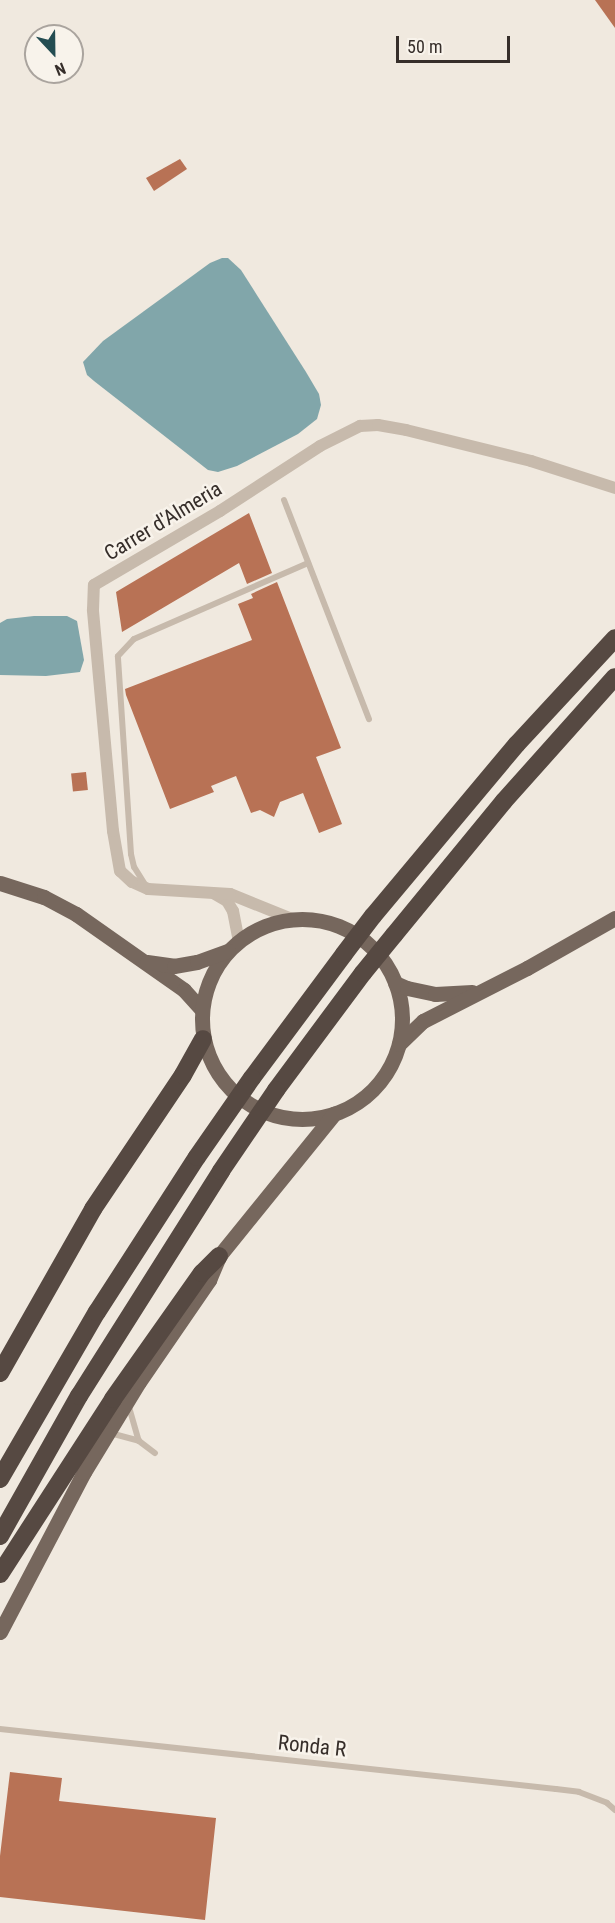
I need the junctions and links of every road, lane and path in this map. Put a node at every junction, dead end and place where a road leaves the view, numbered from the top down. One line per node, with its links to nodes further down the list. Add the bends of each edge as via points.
1 (615, 488): 8 (street, Carrer d'Almeria, via 531,461 406,429 360,426 320,446 94,585 117,862 124,877)
2 (284, 500): 3 (lane)
3 (308, 563): 6 (lane); 8 (lane, via 134,639 118,656 131,854)
4 (615, 638): 26 (highway, bridge, via 517,744 373,916 252,1078 97,1312)
5 (615, 677): 27 (highway, bridge, via 504,801 394,935 276,1090 79,1396)
6 (369, 719)
7 (0, 883): 13 (main road, via 61,906)
8 (148, 889): 9 (street, Carrer d'Almeria)
9 (214, 893): 11 (street, Carrer d'Almeria, via 230,894); 12 (street, via 233,911)
10 (615, 918): 15 (main road)
11 (292, 919): 12 (main road, via 264,926); 14 (main road, via 334,924 360,938 381,957)
12 (233, 946): 13 (main road, via 197,962 174,966); 16 (main road, via 210,979)
13 (145, 962): 16 (main road, via 184,990)
14 (395, 983): 15 (main road, via 435,994); 18 (main road, via 402,1013)
15 (478, 991): 18 (main road, via 423,1021)
16 (202, 1010): 17 (main road)
17 (203, 1039): 19 (main road, via 220,1078 252,1106 293,1119); 21 (highway, via 183,1076 88,1217)
18 (399, 1044): 19 (main road, via 388,1070 371,1091)
19 (335, 1113): 20 (main road)
20 (219, 1256): 22 (main road, via 209,1280); 28 (highway, via 202,1273 113,1399)
21 (0, 1373)
22 (129, 1399): 23 (main road); 24 (lane, via 129,1412)
23 (108, 1433): 24 (lane); 29 (main road)
24 (139, 1441): 25 (lane)
25 (156, 1453)
26 (0, 1479)
27 (0, 1536)
28 (0, 1574)
29 (0, 1632)
30 (0, 1729): 31 (lane, Ronda R, via 579,1792)
31 (615, 1810)

